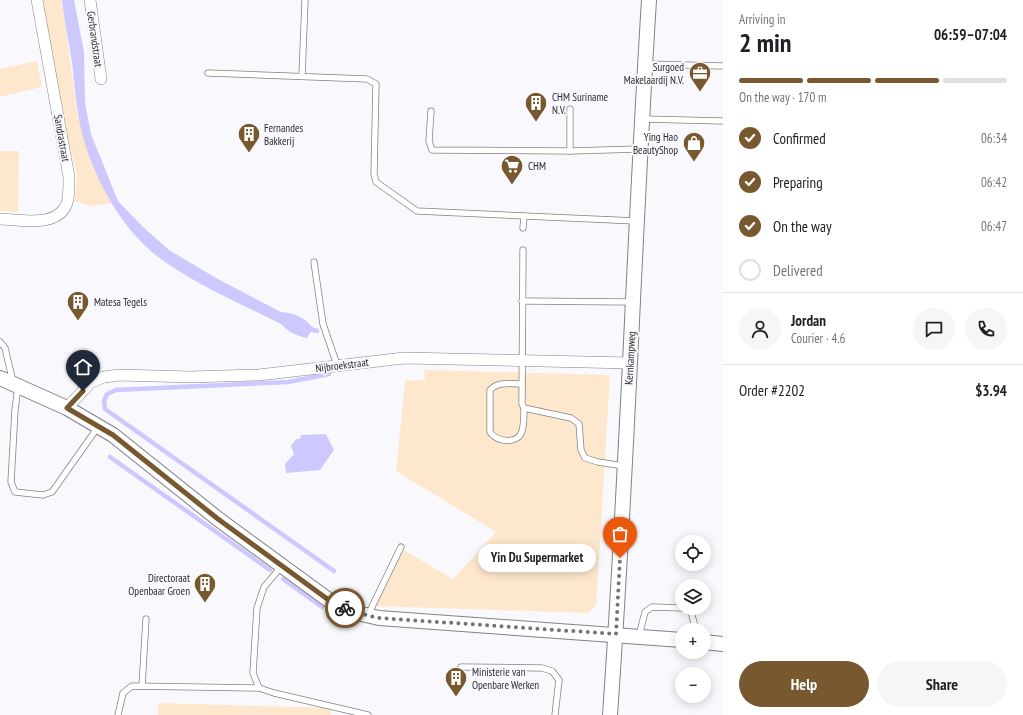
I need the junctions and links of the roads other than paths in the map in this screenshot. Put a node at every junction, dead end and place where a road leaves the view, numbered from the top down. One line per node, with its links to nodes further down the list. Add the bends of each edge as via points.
1 (37, 0): 17 (street, Sandrastraat, via 69,177 68,200 60,214 47,220)
2 (90, 0): 9 (street, Gerbrandstraat)
3 (305, 0): 8 (lane)
4 (649, 0): 5 (street, Kernkampweg)
5 (645, 64): 6 (lane); 12 (street, Kernkampweg)
6 (723, 66)
7 (208, 73): 8 (lane)
8 (302, 76): 16 (lane, via 367,79 376,84 376,182 408,206 417,211)
9 (101, 79)
10 (570, 109): 15 (lane)
11 (431, 111): 15 (lane, via 429,141 432,150)
12 (641, 119): 13 (lane); 14 (street, Kernkampweg)
13 (723, 122)
14 (639, 149): 15 (lane); 18 (street, Kernkampweg)
15 (570, 151)
16 (524, 216): 18 (lane); 19 (lane)
17 (0, 219)
18 (636, 221): 23 (street, Kernkampweg)
19 (523, 228)
20 (523, 250): 22 (lane)
21 (314, 262): 27 (lane, via 323,324)
22 (522, 301): 23 (lane); 25 (lane)
23 (632, 302): 26 (street, Kernkampweg)
24 (0, 342): 30 (lane, via 5,348)
25 (522, 360): 26 (street, Nijbroekstraat); 27 (street, Nijbroekstraat, via 404,358); 29 (lane)
26 (630, 363): 34 (street, Kernkampweg)
27 (337, 365): 31 (street, Nijbroekstraat, via 259,375 104,377 90,382)
28 (0, 378): 30 (street)
29 (522, 384): 32 (lane); 32 (lane, via 494,385 490,390 490,432 493,437 499,440 513,440 519,436 522,431)
30 (16, 385): 31 (street); 33 (lane, via 11,482 15,492 43,495 52,492)
31 (67, 408): 33 (street)
32 (524, 408): 34 (lane, via 571,418 579,424 581,450 585,458)
33 (98, 426): 36 (street)
34 (624, 466): 40 (street, Kernkampweg)
35 (401, 547): 38 (lane)
36 (282, 566): 38 (street, via 330,601); 47 (lane, via 264,587 257,608 253,673)
37 (675, 608): 41 (lane, via 648,609)
38 (368, 616): 40 (street)
39 (146, 619): 46 (lane)
40 (616, 634): 41 (street); 51 (street, Kernkampweg)
41 (638, 637): 42 (street)
42 (675, 640)
43 (711, 643): 44 (street)
44 (723, 644)
45 (461, 667): 50 (lane, via 542,668 552,671 559,680)
46 (142, 686): 47 (lane); 48 (lane, via 127,688 123,693)
47 (259, 688): 49 (lane)
48 (118, 715)
49 (368, 715)
50 (555, 715)
51 (610, 715)

